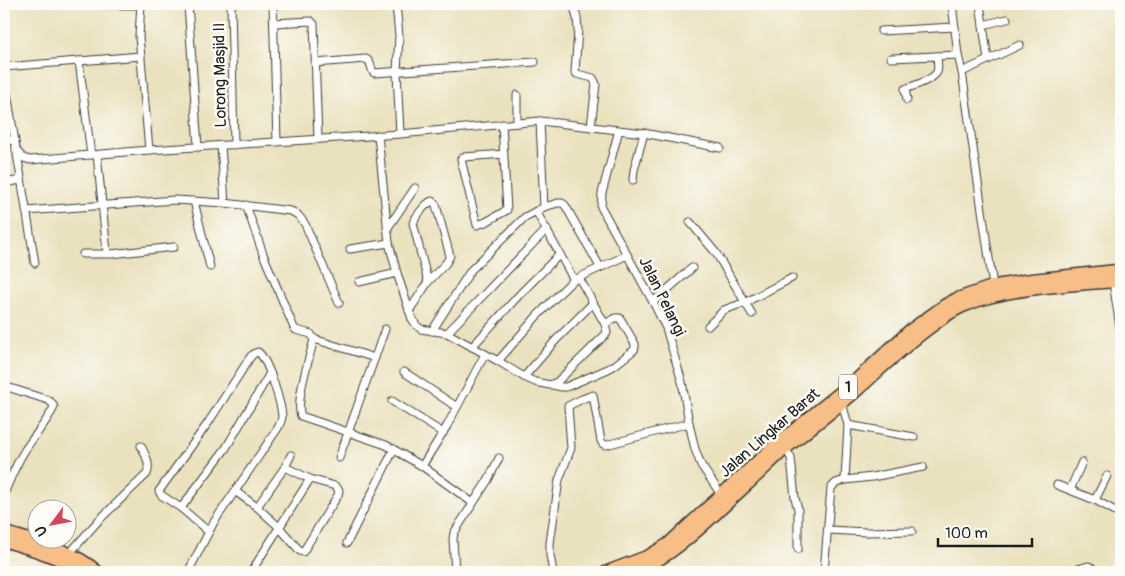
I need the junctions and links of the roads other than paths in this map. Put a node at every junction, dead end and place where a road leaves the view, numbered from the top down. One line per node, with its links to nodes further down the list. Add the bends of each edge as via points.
1 (49, 4): 2 (street)
2 (141, 4): 19 (street)
3 (188, 4): 46 (street)
4 (230, 4): 45 (street, Lorong Masjid II)
5 (273, 4): 13 (street)
6 (354, 4): 7 (street)
7 (373, 4)
8 (396, 4): 27 (street, via 399,36)
9 (573, 4): 35 (street, via 578,30 575,72 593,78 596,84)
10 (952, 4): 15 (street)
11 (980, 4): 14 (street)
12 (1007, 18): 14 (street)
13 (274, 23): 25 (street, via 313,22); 43 (street)
14 (983, 26): 22 (street)
15 (954, 27): 16 (street); 18 (street)
16 (881, 31)
17 (1020, 44): 22 (street)
18 (958, 55): 20 (street); 28 (street)
19 (141, 56): 23 (street); 49 (street)
20 (937, 56): 21 (street); 31 (street, via 935,75 905,89)
21 (891, 58)
22 (988, 60): 28 (street)
23 (79, 61): 26 (street); 51 (street)
24 (535, 62): 27 (street)
25 (316, 63): 27 (street, via 366,59 374,73); 41 (street)
26 (4, 66)
27 (397, 72): 38 (street)
28 (962, 72): 84 (street)
29 (4, 75): 42 (street)
30 (517, 95): 33 (street)
31 (907, 100)
32 (540, 121): 33 (street); 35 (street); 60 (street)
33 (517, 123): 34 (street)
34 (502, 124): 38 (street); 50 (street)
35 (591, 127): 36 (street)
36 (619, 130): 37 (street); 72 (street, Jalan Pelangi, via 601,203)
37 (644, 133): 47 (street); 53 (street)
38 (400, 134): 39 (street)
39 (378, 135): 41 (street); 65 (street)
40 (4, 139): 42 (street)
41 (318, 139): 43 (street)
42 (14, 141): 48 (street)
43 (277, 142): 45 (street)
44 (221, 145): 45 (street); 46 (street); 57 (street)
45 (234, 145)
46 (198, 147): 49 (street)
47 (720, 148)
48 (16, 150): 51 (street, via 27,160); 52 (street)
49 (149, 150): 51 (street)
50 (504, 154): 50 (street, via 460,160 478,225 507,210)
51 (94, 155): 58 (street)
52 (21, 180): 54 (street); 61 (street)
53 (633, 180)
54 (4, 183)
55 (415, 188): 65 (street)
56 (194, 201): 57 (street); 58 (street); 74 (street)
57 (225, 203): 59 (street)
58 (103, 204): 61 (street); 70 (street)
59 (246, 205): 87 (street, via 284,209 298,215); 97 (street, via 292,326 311,334)
60 (544, 208): 62 (street); 75 (street, via 561,203 565,205)
61 (26, 211): 73 (street)
62 (536, 211): 64 (street); 95 (street, via 525,217 471,270)
63 (690, 222): 86 (street, via 716,253)
64 (546, 229): 71 (street); 96 (street)
65 (387, 230): 66 (street)
66 (389, 243): 68 (street); 78 (street)
67 (174, 247): 70 (street)
68 (350, 250)
69 (83, 254): 70 (street)
70 (109, 254)
71 (560, 254): 80 (street); 98 (street)
72 (627, 255): 75 (street); 85 (street, Jalan Pelangi)
73 (35, 263)
74 (210, 267)
75 (600, 268): 80 (street)
76 (692, 268): 85 (street)
77 (1121, 270): 84 (main road, Jalan Lingkar Barat / 1)
78 (397, 273): 82 (street); 89 (street)
79 (792, 278): 86 (street)
80 (576, 279): 88 (street); 101 (street, via 537,316)
81 (1117, 281): 93 (street); 108 (main road, Jalan Lingkar Barat / 1, via 1040,288 964,306 915,338)
82 (359, 282)
83 (428, 282): 83 (street, via 450,256 436,205 432,201 413,223); 89 (street)
84 (993, 286): 132 (main road, Jalan Lingkar Barat / 1, via 956,299 909,331 858,378 774,446)
85 (653, 302): 110 (street, Jalan Pelangi, via 670,340)
86 (746, 302): 90 (street); 92 (street, via 724,310)
87 (339, 303)
88 (593, 303): 91 (street); 104 (street)
89 (409, 311): 95 (street, via 417,326)
90 (752, 314)
91 (605, 324): 105 (street, via 606,335); 105 (street, via 620,318 635,344 634,350 615,365 566,387)
92 (708, 326)
93 (1121, 327)
94 (385, 329): 100 (street)
95 (432, 331): 96 (street)
96 (447, 333): 98 (street)
97 (314, 339): 100 (street); 112 (street, via 302,385 300,412 303,416)
98 (472, 346): 99 (street)
99 (485, 354): 101 (street); 109 (street)
100 (375, 358): 112 (street)
101 (498, 361): 104 (street)
102 (404, 372): 109 (street)
103 (270, 373): 130 (street, via 282,418); 136 (street, via 226,448); 136 (street, via 262,355 258,352 253,354 160,488 161,495)
104 (524, 377): 105 (street)
105 (552, 385)
106 (4, 386): 131 (street, via 48,400 54,407 23,452)
107 (392, 401): 113 (street)
108 (842, 403): 111 (street); 116 (main road, Jalan Lingkar Barat / 1)
109 (458, 407): 113 (street)
110 (689, 423): 132 (street, Jalan Pelangi, via 701,465); 152 (street, via 606,445 601,441 594,396 568,406 571,448 558,480 550,543)
111 (848, 425): 114 (street); 127 (street)
112 (348, 432): 117 (street, via 378,441); 119 (street)
113 (443, 433): 122 (street)
114 (914, 437)
115 (141, 446): 146 (street, via 147,458 147,474)
116 (786, 449): 132 (main road, Jalan Lingkar Barat / 1); 145 (street, via 791,458 798,507)
117 (394, 450): 122 (street); 144 (street)
118 (291, 455): 124 (street)
119 (340, 458)
120 (499, 458): 134 (street)
121 (1082, 462): 129 (street)
122 (422, 466): 134 (street)
123 (923, 467): 127 (street)
124 (285, 468): 126 (street); 135 (street)
125 (1107, 476): 133 (street)
126 (310, 478): 138 (street); 138 (street, via 335,486 339,492 304,551)
127 (845, 480): 139 (street, via 831,488)
128 (1057, 485): 129 (street)
129 (1070, 490): 133 (street)
130 (235, 491): 135 (street); 142 (street)
131 (4, 494)
132 (724, 499): 153 (main road, Jalan Lingkar Barat / 1, via 660,550); 154 (main road, Jalan Lingkar Barat / 1, via 706,524 676,549)
133 (1095, 500): 137 (street)
134 (473, 503): 151 (street, via 453,535)
135 (257, 507): 138 (street)
136 (181, 508): 142 (street)
137 (1121, 514)
138 (279, 527): 150 (street)
139 (828, 530): 140 (street); 155 (street)
140 (912, 531)
141 (4, 532): 146 (main road)
142 (209, 532): 149 (street)
143 (4, 541): 147 (main road, via 39,552)
144 (346, 543)
145 (798, 549)
146 (69, 554): 148 (main road)
147 (83, 572)
148 (98, 572)
149 (188, 572)
150 (251, 572)
151 (455, 572)
152 (553, 572)
153 (606, 572)
154 (635, 572)
155 (824, 572)
156 (1068, 572): 157 (street, via 1088,566)
157 (1096, 572)

